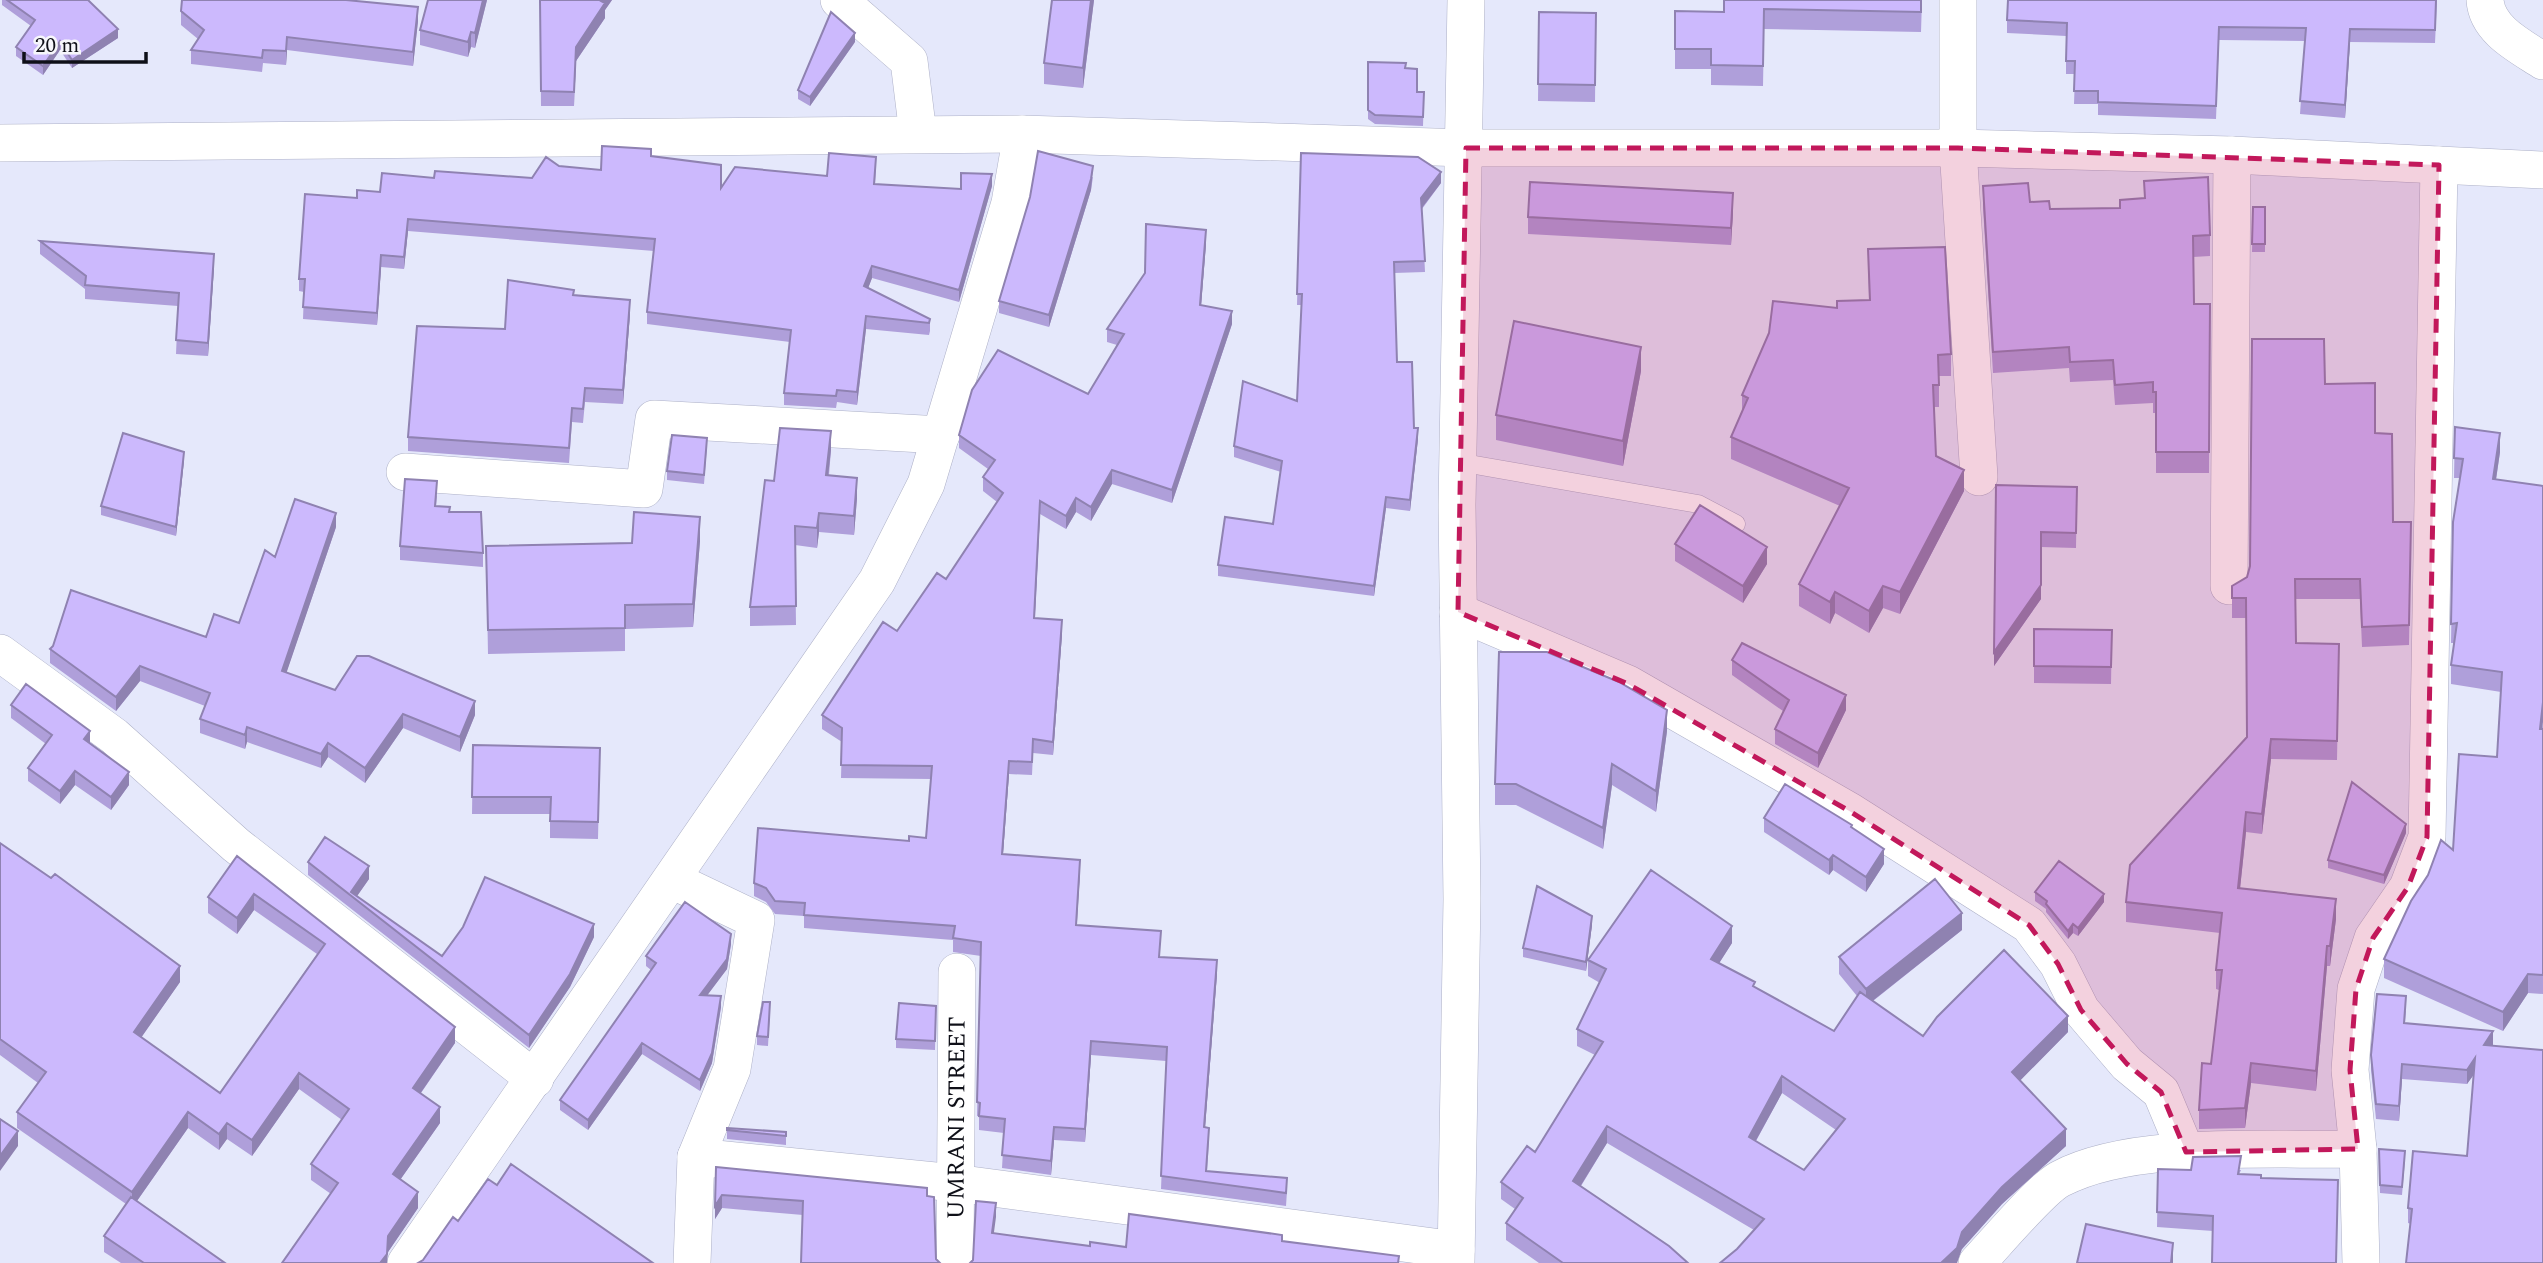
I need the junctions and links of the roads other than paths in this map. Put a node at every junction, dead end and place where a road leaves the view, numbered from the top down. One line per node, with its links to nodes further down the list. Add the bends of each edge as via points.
1 (839, 0): 6 (street, via 909,61)
2 (1466, 0): 9 (street)
3 (1958, 0): 10 (street)
4 (2485, 0): 5 (street, via 2486,14 2509,39)
5 (2543, 61)
6 (918, 134): 7 (street); 8 (street)
7 (1022, 134): 9 (street); 14 (street, via 1010,203)
8 (0, 143)
9 (1466, 148): 10 (street); 15 (street)
10 (1958, 148): 11 (street); 17 (street)
11 (2232, 155): 12 (street); 19 (street)
12 (2439, 165): 13 (street); 25 (street, via 2427,837 2408,887 2373,938 2356,989 2350,1070)
13 (2543, 170)
14 (941, 435): 16 (street, via 654,419 644,488); 22 (street, via 926,484 877,581)
15 (1458, 462): 18 (lane, via 1698,504); 20 (street)
16 (405, 472)
17 (1979, 477)
18 (1736, 524)
19 (2229, 586)
20 (1458, 612): 26 (street, via 1628,684 1851,812 2029,925 2058,964 2081,1010 2127,1064 2161,1092); 29 (street, via 1462,899)
21 (0, 653): 24 (street, via 114,736 236,845)
22 (672, 880): 24 (street); 27 (street, via 756,920 732,1069)
23 (957, 972): 28 (street, UMRANI STREET)
24 (535, 1079): 30 (street)
25 (2358, 1149): 26 (street); 34 (street)
26 (2186, 1152): 33 (street, via 2116,1159 2058,1180)
27 (696, 1157): 28 (street); 31 (street)
28 (955, 1183): 29 (street); 32 (street, UMRANI STREET)
29 (1456, 1257)
30 (406, 1263)
31 (692, 1263)
32 (955, 1263)
33 (1977, 1263)
34 (2361, 1263)

